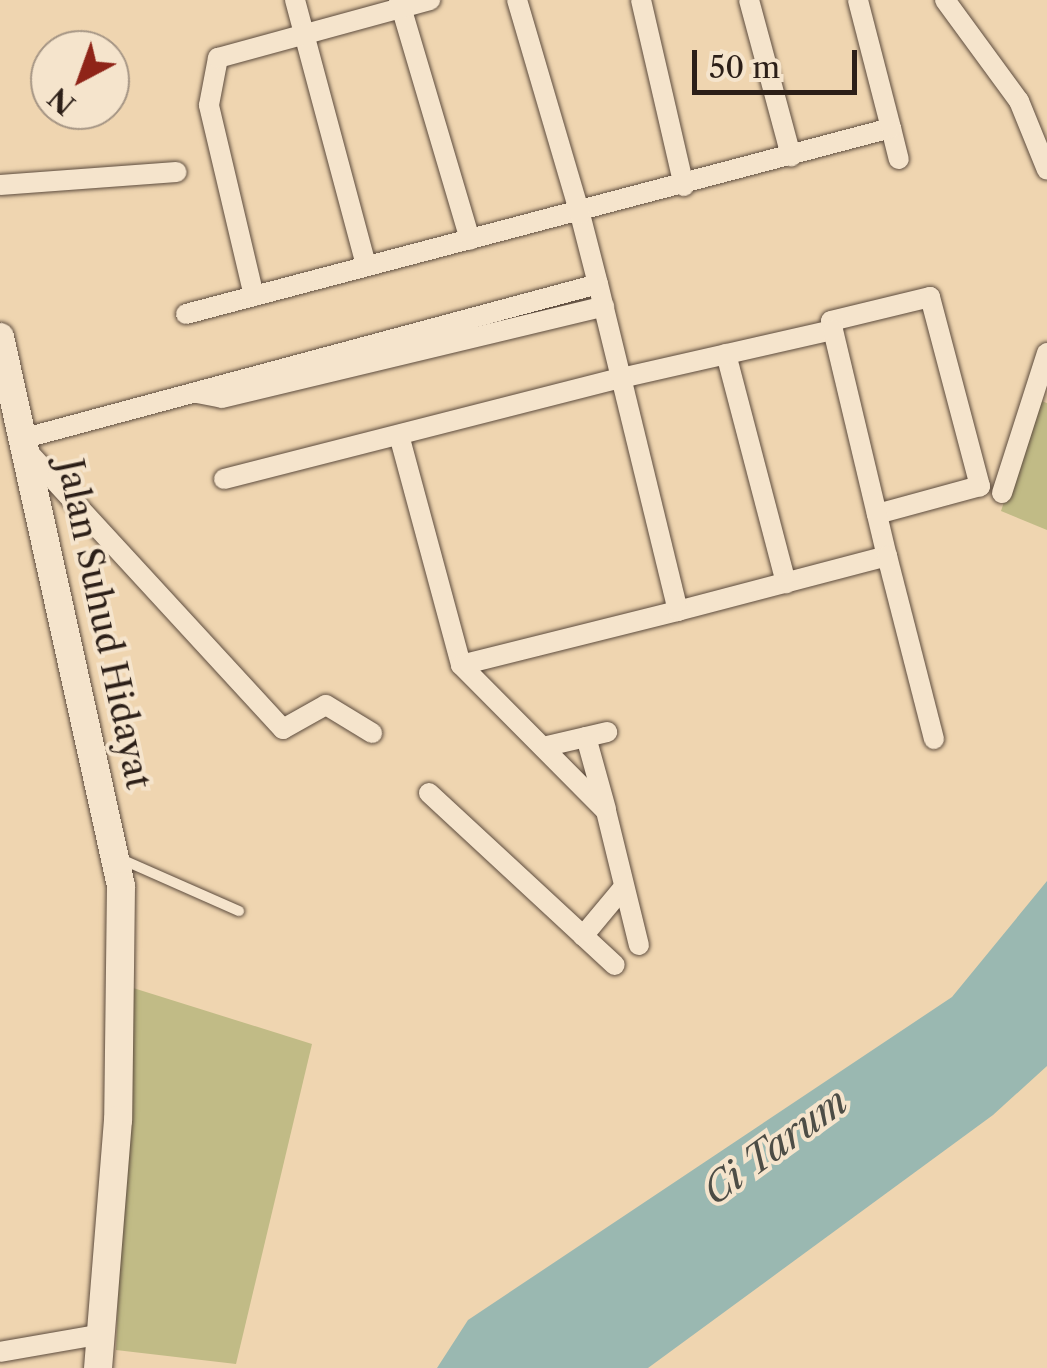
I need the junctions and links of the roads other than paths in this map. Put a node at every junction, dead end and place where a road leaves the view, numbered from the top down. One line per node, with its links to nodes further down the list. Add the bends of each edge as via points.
1 (295, 0): 9 (street)
2 (430, 0): 8 (street)
3 (517, 0): 17 (street)
4 (641, 0): 16 (street)
5 (749, 0): 11 (street)
6 (858, 0): 10 (street)
7 (946, 0): 13 (street, via 1019,101)
8 (400, 4): 9 (street); 18 (street)
9 (304, 32): 19 (street); 21 (street, via 218,58 210,105)
10 (891, 128): 11 (street); 12 (street)
11 (791, 156): 16 (street)
12 (899, 158)
13 (1047, 170)
14 (177, 172): 15 (street)
15 (0, 185)
16 (684, 186): 17 (street)
17 (580, 214): 18 (street); 20 (street)
18 (470, 240): 19 (street)
19 (366, 265): 21 (street)
20 (598, 284): 22 (street); 29 (street)
21 (254, 296): 23 (street)
22 (604, 306): 28 (street); 29 (street, via 222,398)
23 (186, 314)
24 (833, 330): 27 (street); 34 (street); 34 (street, via 831,321 930,297 980,486)
25 (0, 337): 31 (street, Jalan Suhud Hidayat)
26 (1047, 353): 33 (street)
27 (726, 354): 28 (street); 36 (street)
28 (621, 378): 30 (street); 37 (street)
29 (196, 392): 31 (street)
30 (399, 434): 32 (street); 38 (street)
31 (27, 446): 39 (street, via 283,728 326,704); 44 (street, Jalan Suhud Hidayat)
32 (224, 479)
33 (1002, 493)
34 (876, 514): 35 (street)
35 (887, 556): 36 (street); 40 (street)
36 (786, 583): 37 (street)
37 (678, 611): 38 (street)
38 (462, 665): 41 (street)
39 (372, 733)
40 (934, 739)
41 (543, 747): 43 (street); 43 (street, via 596,734)
42 (429, 792): 47 (street)
43 (606, 811): 45 (street)
44 (117, 857): 46 (lane); 50 (street, Jalan Suhud Hidayat, via 122,985)
45 (623, 888): 47 (street); 48 (street)
46 (239, 911)
47 (583, 936): 49 (street)
48 (639, 946)
49 (616, 965)
50 (97, 1335): 51 (street); 52 (street, Jalan Suhud Hidayat)
51 (0, 1352)
52 (98, 1368)

